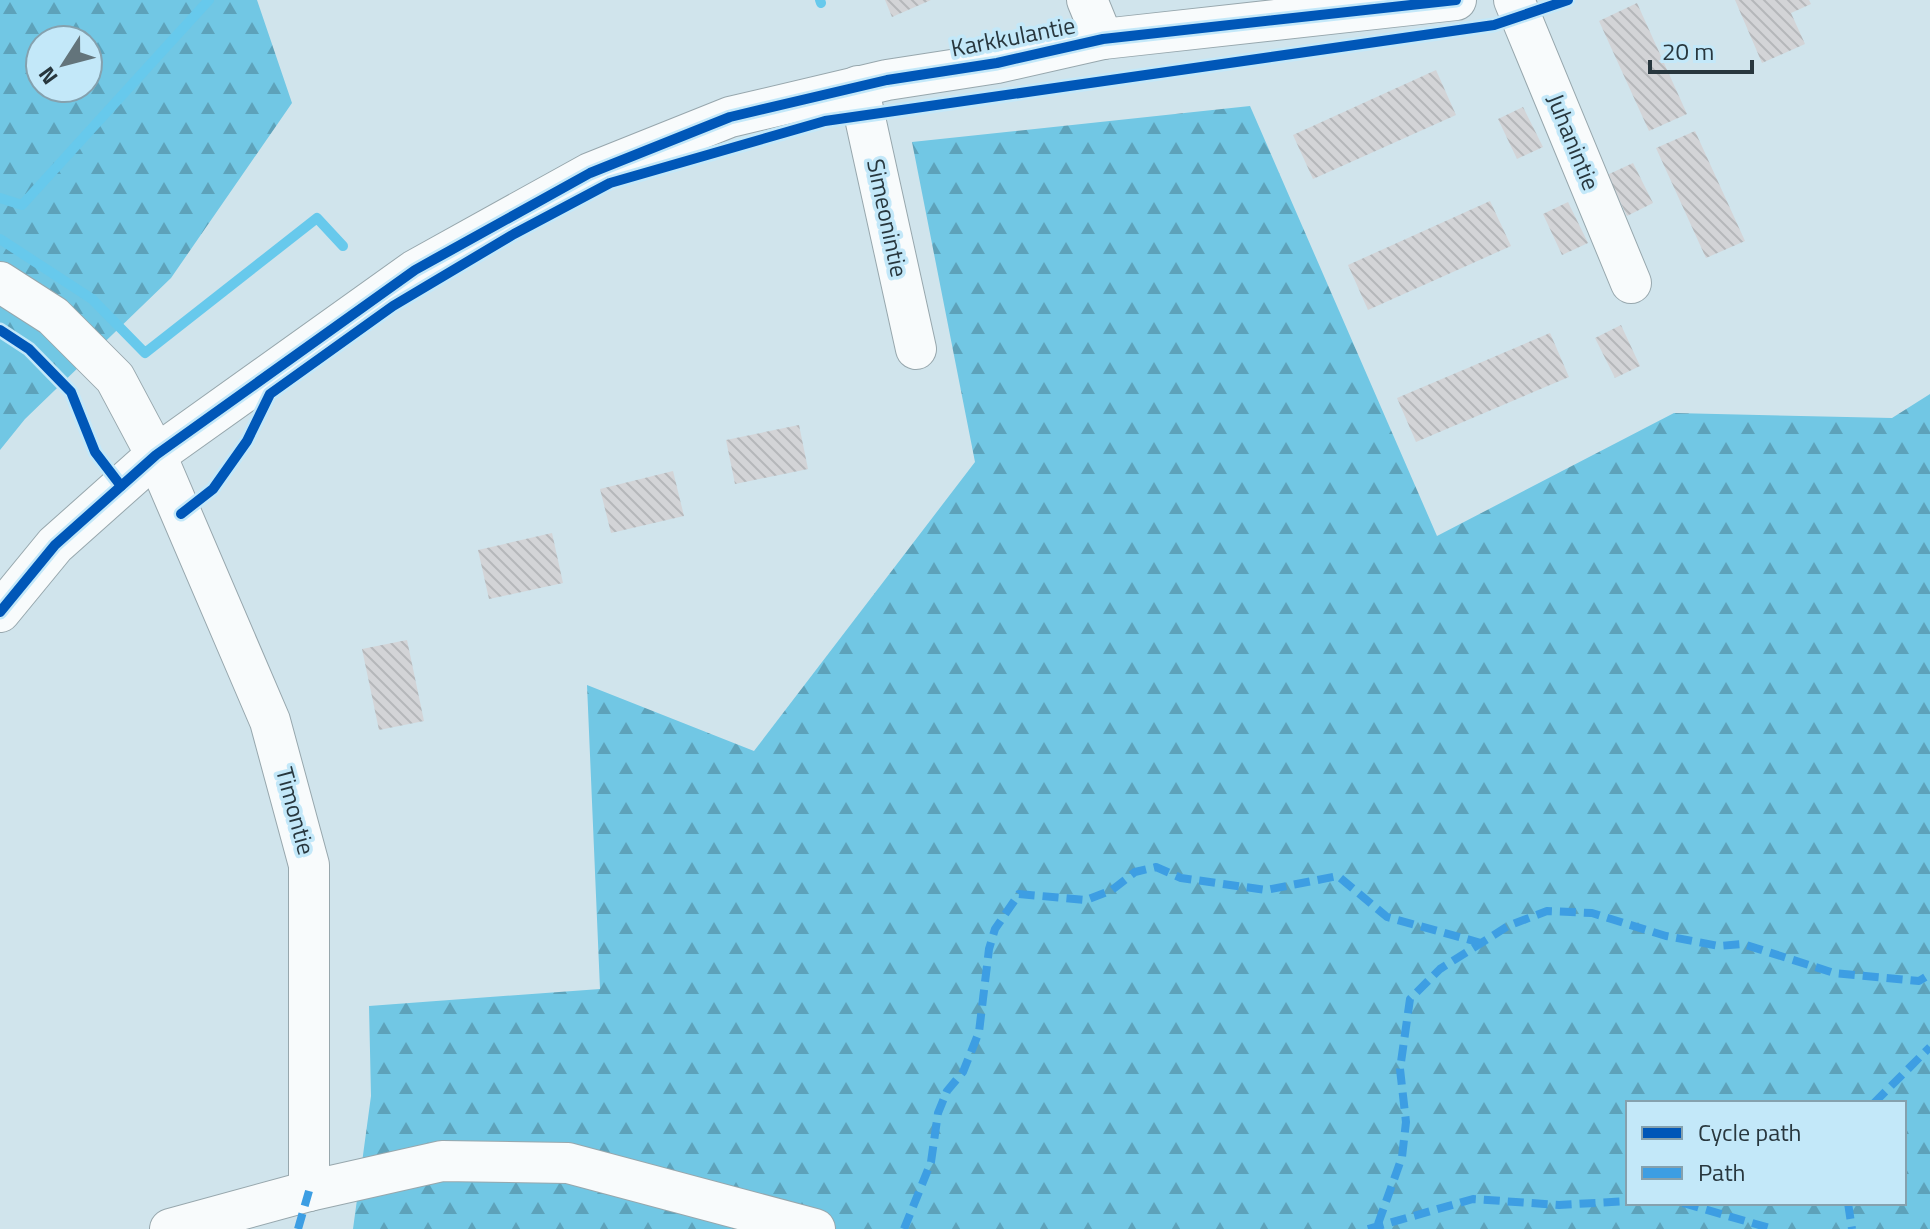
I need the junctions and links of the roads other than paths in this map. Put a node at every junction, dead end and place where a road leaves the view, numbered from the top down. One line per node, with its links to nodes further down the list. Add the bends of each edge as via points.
1 (1087, 0): 4 (street)
2 (1456, 0): 4 (street, Karkkulantie)
3 (1514, 0): 7 (street, Juhanintie)
4 (1103, 39): 5 (street, Karkkulantie)
5 (858, 86): 8 (street, Simeonintie); 9 (street, Karkkulantie, via 730,117 590,173 415,270)
6 (0, 282): 9 (street, Timontie, via 53,316 115,378)
7 (1631, 283)
8 (916, 349)
9 (156, 455): 10 (street, Karkkulantie, via 55,545); 11 (street, Timontie, via 270,721 309,865)
10 (0, 612)
11 (309, 1191): 12 (street); 13 (street, via 442,1161 568,1163)
12 (170, 1229)
13 (815, 1229)

